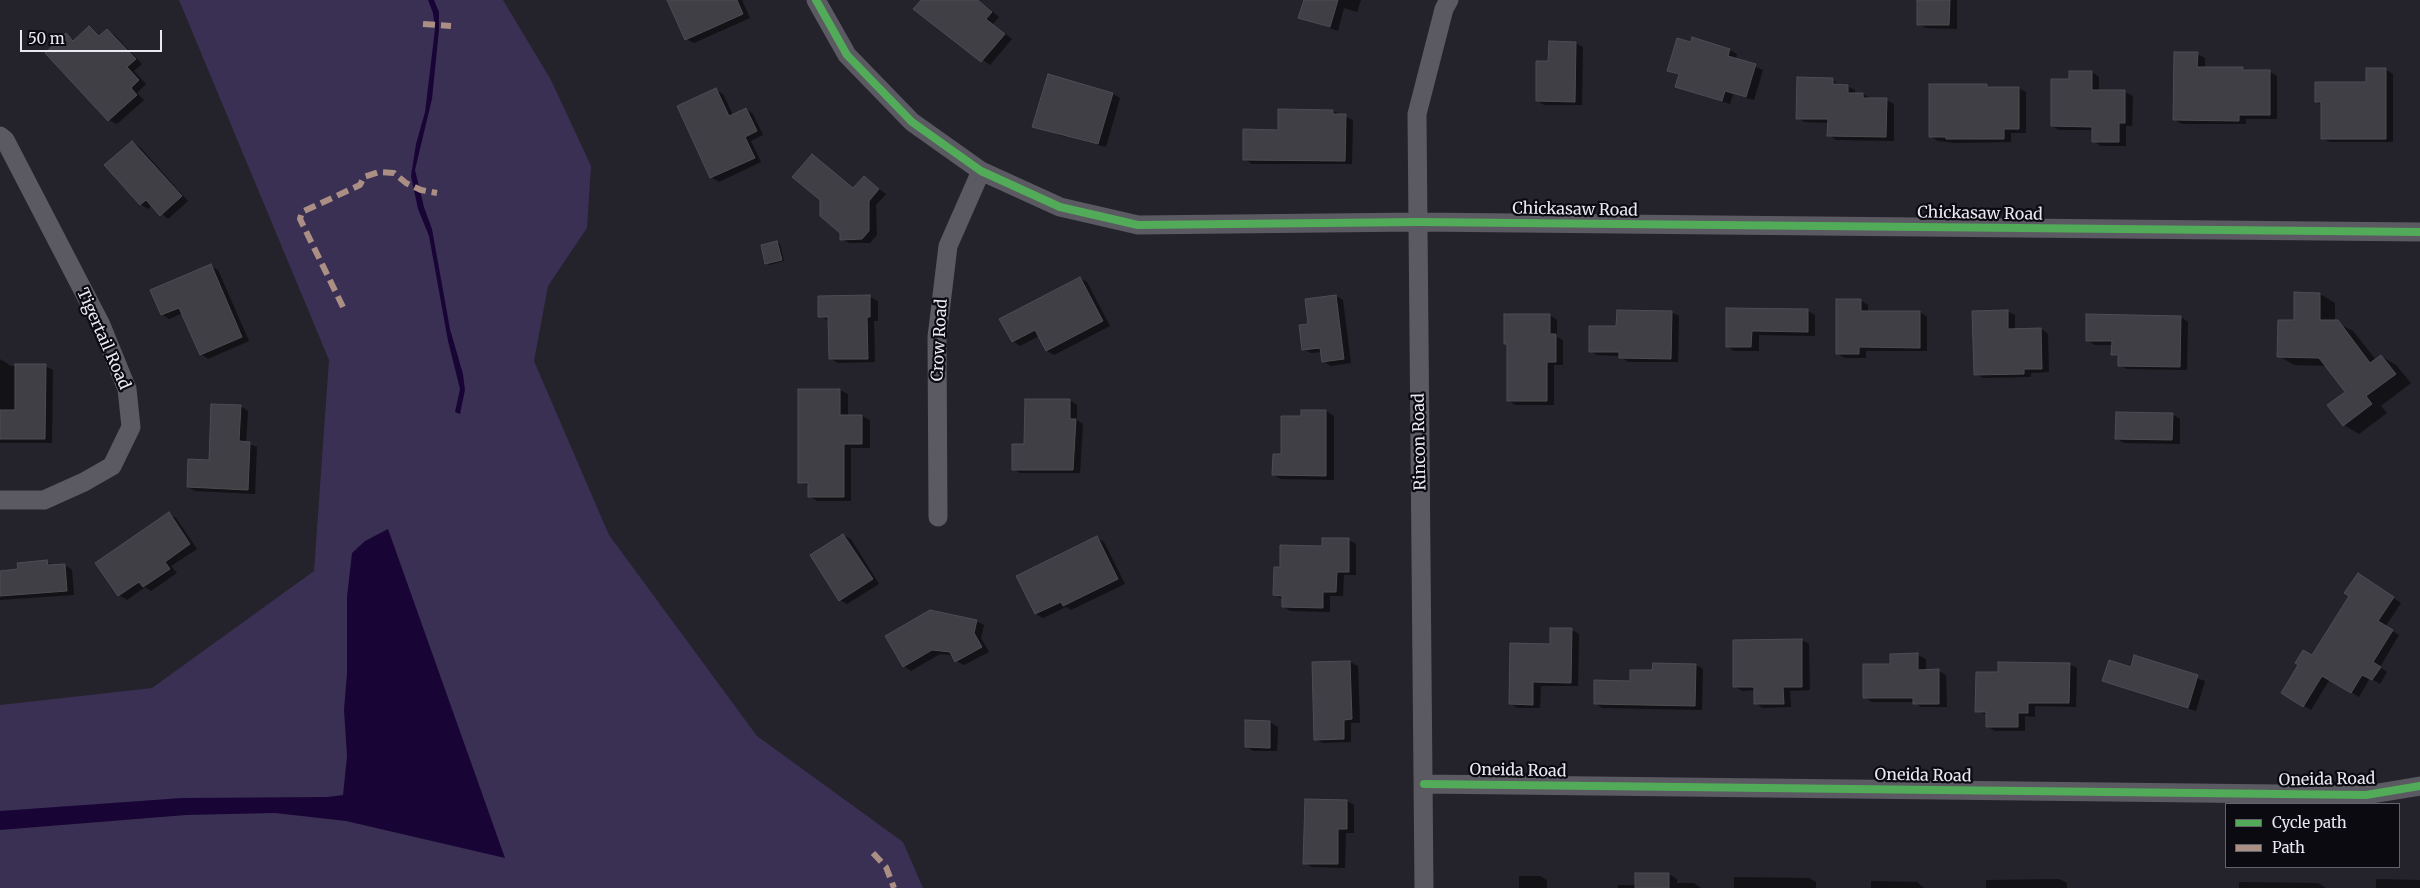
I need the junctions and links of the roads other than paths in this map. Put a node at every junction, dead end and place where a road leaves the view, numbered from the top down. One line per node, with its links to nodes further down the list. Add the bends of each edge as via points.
1 (816, 0): 4 (street, Chickasaw Road, via 847,54 912,122)
2 (1449, 0): 5 (street, Rincon Road, via 1417,114)
3 (0, 136): 7 (street, Tigertail Road, via 5,140 101,326 127,389 131,426 112,466 84,482 44,500)
4 (981, 171): 5 (street, Chickasaw Road, via 1060,207 1138,225); 8 (street, Crow Road, via 948,246 940,309 937,336)
5 (1418, 222): 6 (street, Chickasaw Road); 9 (street, Rincon Road)
6 (2420, 232)
7 (0, 500)
8 (938, 516)
9 (1424, 784): 10 (street, Oneida Road, via 2366,795); 11 (street, Rincon Road)
10 (2420, 786)
11 (1424, 888)

